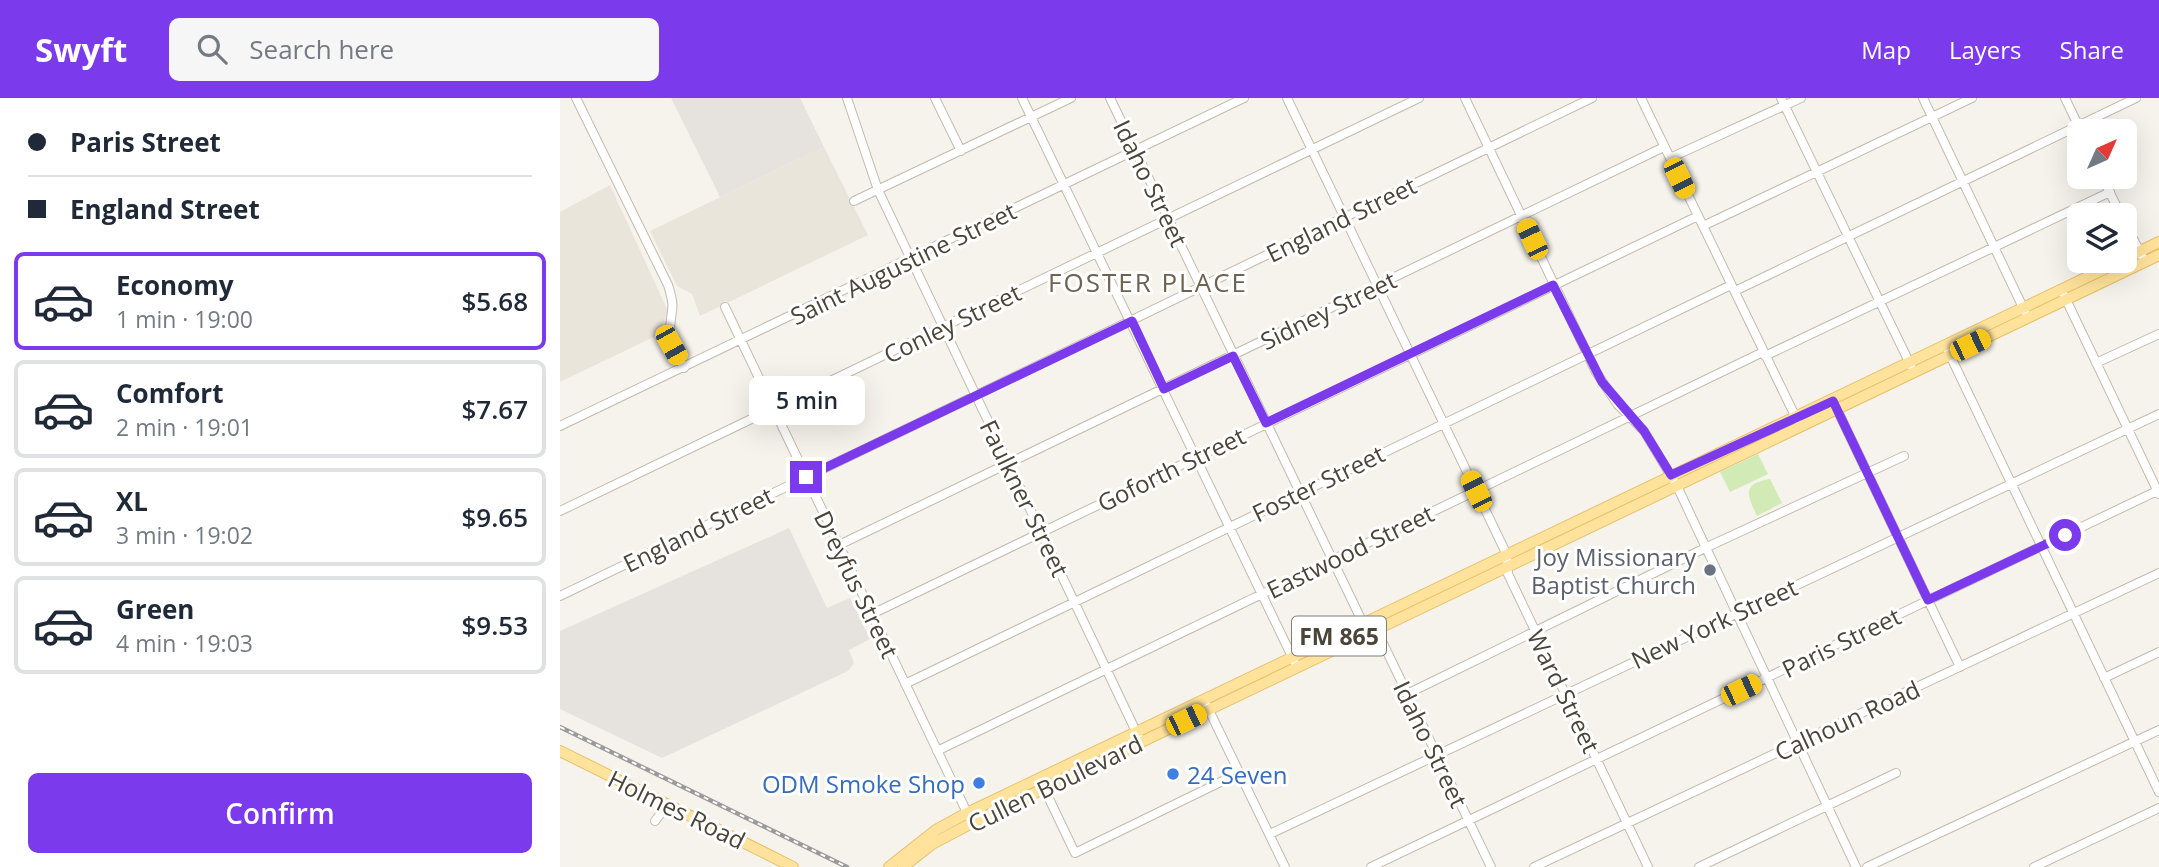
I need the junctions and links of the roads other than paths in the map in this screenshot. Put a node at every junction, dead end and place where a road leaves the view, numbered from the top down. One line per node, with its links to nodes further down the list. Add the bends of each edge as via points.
1 (576, 98): 75 (street, via 668,285 675,308 671,345)
2 (847, 98): 34 (street, Faulkner Street)
3 (935, 98): 28 (street)
4 (1022, 98): 19 (street)
5 (1071, 98): 19 (street)
6 (1110, 98): 26 (street, Idaho Street)
7 (1244, 98): 26 (street, Saint Augustine Street)
8 (1287, 98): 27 (street)
9 (1419, 98): 27 (street, Conley Street)
10 (1465, 98): 25 (street)
11 (1592, 98): 25 (street, England Street)
12 (1641, 98): 24 (street)
13 (1801, 98): 18 (street)
14 (1923, 98): 20 (street)
15 (1972, 98): 20 (street)
16 (2065, 98): 21 (street)
17 (2136, 98): 22 (street, Foster Street)
18 (1782, 102): 29 (street); 30 (street)
19 (1031, 116): 28 (street); 32 (street)
20 (1933, 117): 30 (street); 31 (street)
21 (2074, 119)
22 (2097, 119)
23 (2067, 134): 31 (street, Foster Street)
24 (1664, 147): 29 (street); 38 (street, Sidney Street)
25 (1488, 148): 38 (street); 40 (street, England Street)
26 (1135, 150): 32 (street, Saint Augustine Street); 41 (street, Idaho Street)
27 (1312, 150): 40 (street); 41 (street, Conley Street)
28 (961, 151): 34 (street)
29 (1670, 158): 39 (street)
30 (1817, 172): 42 (street); 43 (street)
31 (1963, 182): 43 (street, Foster Street); 45 (street)
32 (1065, 185): 48 (street); 51 (street, Saint Augustine Street)
33 (2108, 189): 35 (street)
34 (878, 190): 36 (street); 51 (street, Faulkner Street)
35 (2110, 192): 37 (street); 45 (street, Eastwood Street)
36 (855, 201)
37 (2115, 203)
38 (1521, 216): 54 (street); 56 (street, Sidney Street)
39 (1698, 216): 42 (street); 54 (street, Goforth Street)
40 (1343, 217): 55 (street, England Street); 56 (street)
41 (1169, 218): 48 (street, Conley Street); 55 (street, Idaho Street)
42 (1703, 226): 57 (street)
43 (1847, 237): 57 (street, Foster Street); 60 (street)
44 (2159, 242): 47 (main road, Cullen Boulevard / FM 865)
45 (1995, 246): 60 (street, Eastwood Street); 62 (street)
46 (2137, 246): 47 (street)
47 (2140, 252): 49 (main road, Cullen Boulevard / FM 865); 52 (street)
48 (1098, 253): 64 (street); 65 (street, Conley Street)
49 (2137, 253)
50 (2159, 256): 52 (main road, Cullen Boulevard / FM 865)
51 (910, 259): 65 (street, Faulkner Street); 67 (street, Saint Augustine Street)
52 (2145, 262): 59 (main road, Cullen Boulevard / FM 865)
53 (2095, 273): 58 (main road, Cullen Boulevard / FM 865)
54 (1553, 285): 69 (street); 71 (street, Goforth Street)
55 (1201, 286): 64 (street, England Street); 72 (street, Idaho Street)
56 (1379, 286): 71 (street); 72 (street, Sidney Street)
57 (1733, 288): 69 (street, Foster Street); 70 (street)
58 (2061, 289): 59 (street); 62 (main road, Cullen Boulevard / FM 865)
59 (2066, 299): 63 (main road, Cullen Boulevard / FM 865); 73 (street)
60 (1879, 302): 70 (street, Eastwood Street); 74 (street)
61 (725, 307): 67 (street, Dreyfus Street)
62 (2023, 307): 63 (street); 68 (main road, Cullen Boulevard / FM 865)
63 (2028, 318): 68 (main road, Cullen Boulevard / FM 865)
64 (1132, 321): 76 (street); 77 (street, England Street)
65 (942, 327): 77 (street, Faulkner Street); 79 (street, Conley Street)
66 (2159, 334): 73 (street)
67 (741, 341): 75 (street, Saint Augustine Street); 79 (street, Dreyfus Street)
68 (1948, 350): 74 (main road, Cullen Boulevard / FM 865); 93 (street)
69 (1587, 352): 81 (street, via 1608,391); 83 (street, Foster Street)
70 (1764, 354): 81 (street, Eastwood Street); 84 (street)
71 (1412, 355): 82 (street, Goforth Street); 83 (street)
72 (1233, 356): 76 (street, Sidney Street); 82 (street, Idaho Street)
73 (2096, 363): 86 (street)
74 (1911, 367): 78 (main road, Cullen Boulevard / FM 865)
75 (684, 368): 85 (street, Saint Augustine Street)
76 (1164, 389): 87 (street); 89 (street, Sidney Street)
77 (975, 395): 89 (street, Faulkner Street); 92 (street, England Street)
78 (1835, 406): 84 (main road, Cullen Boulevard / FM 865); 90 (street)
79 (774, 409): 92 (street, Dreyfus Street); 98 (street, Conley Street)
80 (2159, 414): 86 (street, New York Street)
81 (1631, 417): 91 (street); 95 (street, Eastwood Street)
82 (1266, 423): 87 (street, Goforth Street); 97 (street, Idaho Street)
83 (1443, 423): 95 (street); 97 (street, Foster Street)
84 (1798, 423): 91 (main road, Cullen Boulevard / FM 865); 94 (main road, Cullen Boulevard / FM 865)
85 (560, 426)
86 (2128, 428): 93 (street, New York Street); 96 (street)
87 (1198, 456): 100 (street); 101 (street, Goforth Street)
88 (1905, 456): 90 (street)
89 (1009, 464): 101 (street, Faulkner Street); 103 (street, Sidney Street)
90 (1867, 473): 102 (street); 105 (street)
91 (1671, 475): 94 (street); 99 (main road, Cullen Boulevard / FM 865)
92 (806, 477): 103 (street, Dreyfus Street); 112 (street, England Street)
93 (2011, 483): 102 (street, New York Street); 104 (street)
94 (1677, 485): 99 (main road, Cullen Boulevard / FM 865); 105 (street)
95 (1476, 491): 106 (street); 107 (street, Eastwood Street)
96 (2159, 492): 104 (street, Paris Street)
97 (1300, 493): 100 (street, Foster Street); 107 (street, Idaho Street)
98 (560, 511)
99 (1586, 523): 106 (main road, Cullen Boulevard / FM 865); 108 (main road, Cullen Boulevard / FM 865)
100 (1230, 526): 110 (street); 114 (street, Foster Street)
101 (1041, 531): 114 (street, Faulkner Street); 117 (street, Goforth Street)
102 (1898, 537): 113 (street); 115 (street, New York Street)
103 (839, 545): 117 (street, Dreyfus Street)
104 (2042, 546): 113 (street, Paris Street); 116 (street)
105 (1704, 548): 115 (street); 120 (street)
106 (1507, 555): 108 (street, Ward Street); 111 (main road, Cullen Boulevard / FM 865)
107 (1332, 561): 110 (street, Eastwood Street); 118 (street, Idaho Street)
108 (1506, 567): 111 (main road, Cullen Boulevard / FM 865); 120 (street, Ward Street)
109 (2159, 573): 116 (street, Calhoun Road)
110 (1262, 594): 122 (street); 124 (street, Eastwood Street)
111 (1438, 595): 118 (main road, Cullen Boulevard / FM 865); 119 (main road, Cullen Boulevard / FM 865)
112 (560, 596)
113 (1928, 600): 123 (street); 125 (street, Paris Street)
114 (1075, 601): 124 (street, Faulkner Street); 127 (street, Foster Street)
115 (1735, 613): 125 (street); 129 (street, New York Street)
116 (2074, 613): 123 (street, Calhoun Road); 126 (street)
117 (872, 614): 127 (street, Dreyfus Street)
118 (1366, 624): 119 (street, Idaho Street); 122 (main road, Cullen Boulevard / FM 865)
119 (1377, 631): 122 (main road, Cullen Boulevard / FM 865); 128 (street, Idaho Street)
120 (1535, 631): 128 (street); 129 (street, Ward Street)
121 (2159, 652): 126 (street)
122 (1294, 662): 130 (main road, Cullen Boulevard / FM 865)
123 (1960, 667): 134 (street, Calhoun Road)
124 (1106, 669): 132 (street, Faulkner Street); 136 (street, Eastwood Street)
125 (1765, 678): 134 (street); 138 (street, Paris Street)
126 (2104, 678): 133 (street)
127 (905, 684): 136 (street, Dreyfus Street)
128 (1407, 694): 137 (street, Idaho Street)
129 (1566, 694): 137 (street, New York Street); 138 (street, Ward Street)
130 (1206, 705): 132 (main road, Cullen Boulevard / FM 865); 139 (street)
131 (2159, 730): 133 (street)
132 (1138, 737): 141 (main road, Cullen Boulevard / FM 865)
133 (2135, 741): 142 (street); 162 (street)
134 (1797, 743): 144 (street); 149 (street, Calhoun Road)
135 (560, 751): 143 (main road, Holmes Road)
136 (937, 751): 146 (street, Dreyfus Street)
137 (1437, 757): 147 (street, Idaho Street); 150 (street, New York Street)
138 (1597, 760): 147 (street, Paris Street); 149 (street, Ward Street)
139 (1239, 773): 141 (street, via 1075,853); 150 (street)
140 (1896, 773): 144 (street)
141 (1042, 784): 146 (main road, Cullen Boulevard / FM 865)
142 (2159, 792)
143 (667, 805): 148 (street); 152 (main road, Holmes Road)
144 (1826, 806): 160 (street); 161 (street)
145 (2159, 808): 163 (street)
146 (970, 818): 151 (main road, Cullen Boulevard / FM 865)
147 (1468, 820): 156 (street, Paris Street); 157 (street, Idaho Street)
148 (655, 821)
149 (1627, 822): 158 (street, Calhoun Road); 159 (street, Ward Street)
150 (1270, 834): 155 (street)
151 (930, 840): 153 (main road, Cullen Boulevard / FM 865); 154 (main road, Cullen Boulevard / FM 865)
152 (793, 867)
153 (889, 867)
154 (904, 867)
155 (1285, 867)
156 (1371, 867)
157 (1491, 867)
158 (1534, 867)
159 (1648, 867)
160 (1699, 867)
161 (1856, 867)
162 (1867, 867)
163 (2034, 867)

